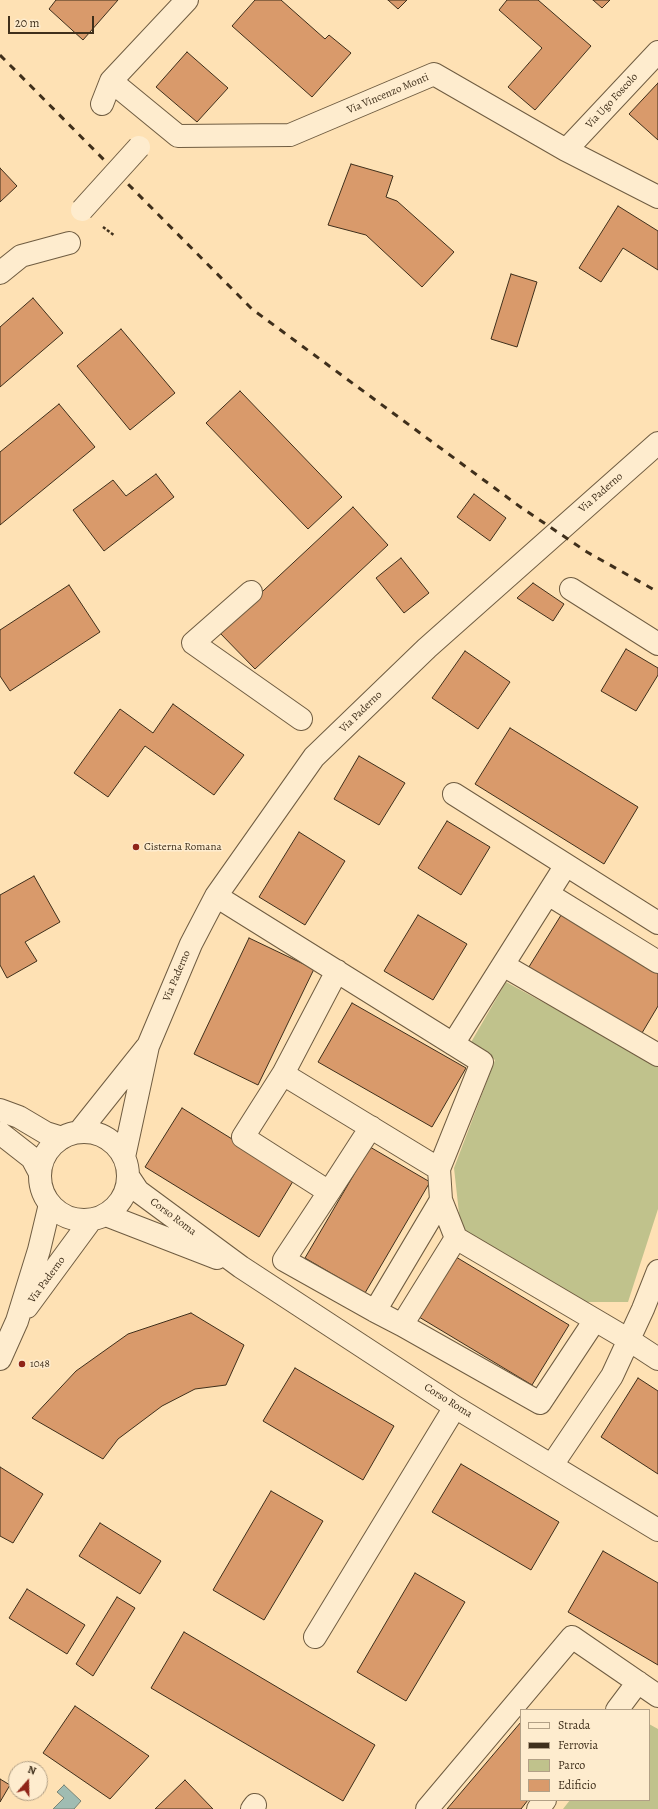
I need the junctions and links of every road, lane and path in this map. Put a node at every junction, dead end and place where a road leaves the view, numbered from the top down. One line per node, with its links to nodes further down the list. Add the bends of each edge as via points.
1 (187, 0): 3 (street)
2 (658, 52): 6 (street, Via Ugo Foscolo)
3 (111, 81): 4 (street); 6 (street, Via Vincenzo Monti, via 178,136 290,135 434,74)
4 (102, 104)
5 (139, 146): 8 (street, bridge)
6 (566, 150): 7 (street, Via Vincenzo Monti)
7 (658, 197)
8 (82, 210)
9 (69, 243): 10 (street, via 21,256)
10 (0, 273)
11 (658, 443): 19 (street, Via Paderno, via 427,648 314,757)
12 (571, 589): 14 (street)
13 (251, 592): 15 (street, via 193,643)
14 (658, 644)
15 (301, 719)
16 (454, 794): 17 (street)
17 (566, 865): 18 (street); 20 (street)
18 (548, 894): 21 (street); 22 (street)
19 (216, 896): 23 (street); 25 (street, Via Paderno, via 191,944)
20 (658, 924)
21 (658, 962)
22 (503, 965): 24 (street); 26 (street)
23 (337, 971): 24 (street); 27 (street)
24 (453, 1044): 33 (street, via 482,1062)
25 (148, 1046): 31 (street, Via Paderno); 32 (street, Via Paderno)
26 (658, 1055)
27 (283, 1074): 29 (street); 35 (street, via 243,1137)
28 (0, 1110): 31 (street, Corso Roma, via 19,1117 46,1133)
29 (371, 1127): 33 (street); 35 (street)
30 (0, 1133): 34 (street, Corso Roma, via 32,1158)
31 (70, 1135): 32 (street, Corso Roma, via 87,1132 109,1140); 34 (street, Corso Roma, via 51,1146)
32 (126, 1166): 38 (street, via 128,1185 123,1198 116,1208); 40 (street, Corso Roma, via 138,1191)
33 (440, 1169): 36 (street)
34 (40, 1173): 37 (street, Corso Roma, via 41,1187)
35 (329, 1192): 42 (street, via 284,1260)
36 (440, 1200): 39 (street); 42 (street)
37 (50, 1204): 38 (street, Corso Roma, via 62,1214 76,1219); 44 (street, Via Paderno)
38 (99, 1217): 40 (street, Corso Roma); 44 (street, Via Paderno)
39 (456, 1238): 43 (street); 45 (street)
40 (241, 1267): 50 (street, Corso Roma)
41 (658, 1271): 46 (street)
42 (375, 1311): 45 (street)
43 (595, 1320): 45 (street, via 540,1403); 46 (street)
44 (17, 1321): 47 (street, Via Paderno)
45 (402, 1325)
46 (626, 1347): 48 (street); 49 (street); 51 (street, via 608,1382)
47 (0, 1358)
48 (658, 1359)
49 (658, 1373)
50 (455, 1407): 51 (street, Corso Roma); 53 (street)
51 (552, 1465): 52 (street, Corso Roma)
52 (658, 1530)
53 (315, 1637)
54 (638, 1682): 55 (street); 56 (street); 58 (street, via 572,1637)
55 (658, 1696)
56 (618, 1709)
57 (544, 1801): 59 (street)
58 (427, 1809)
59 (538, 1809)

